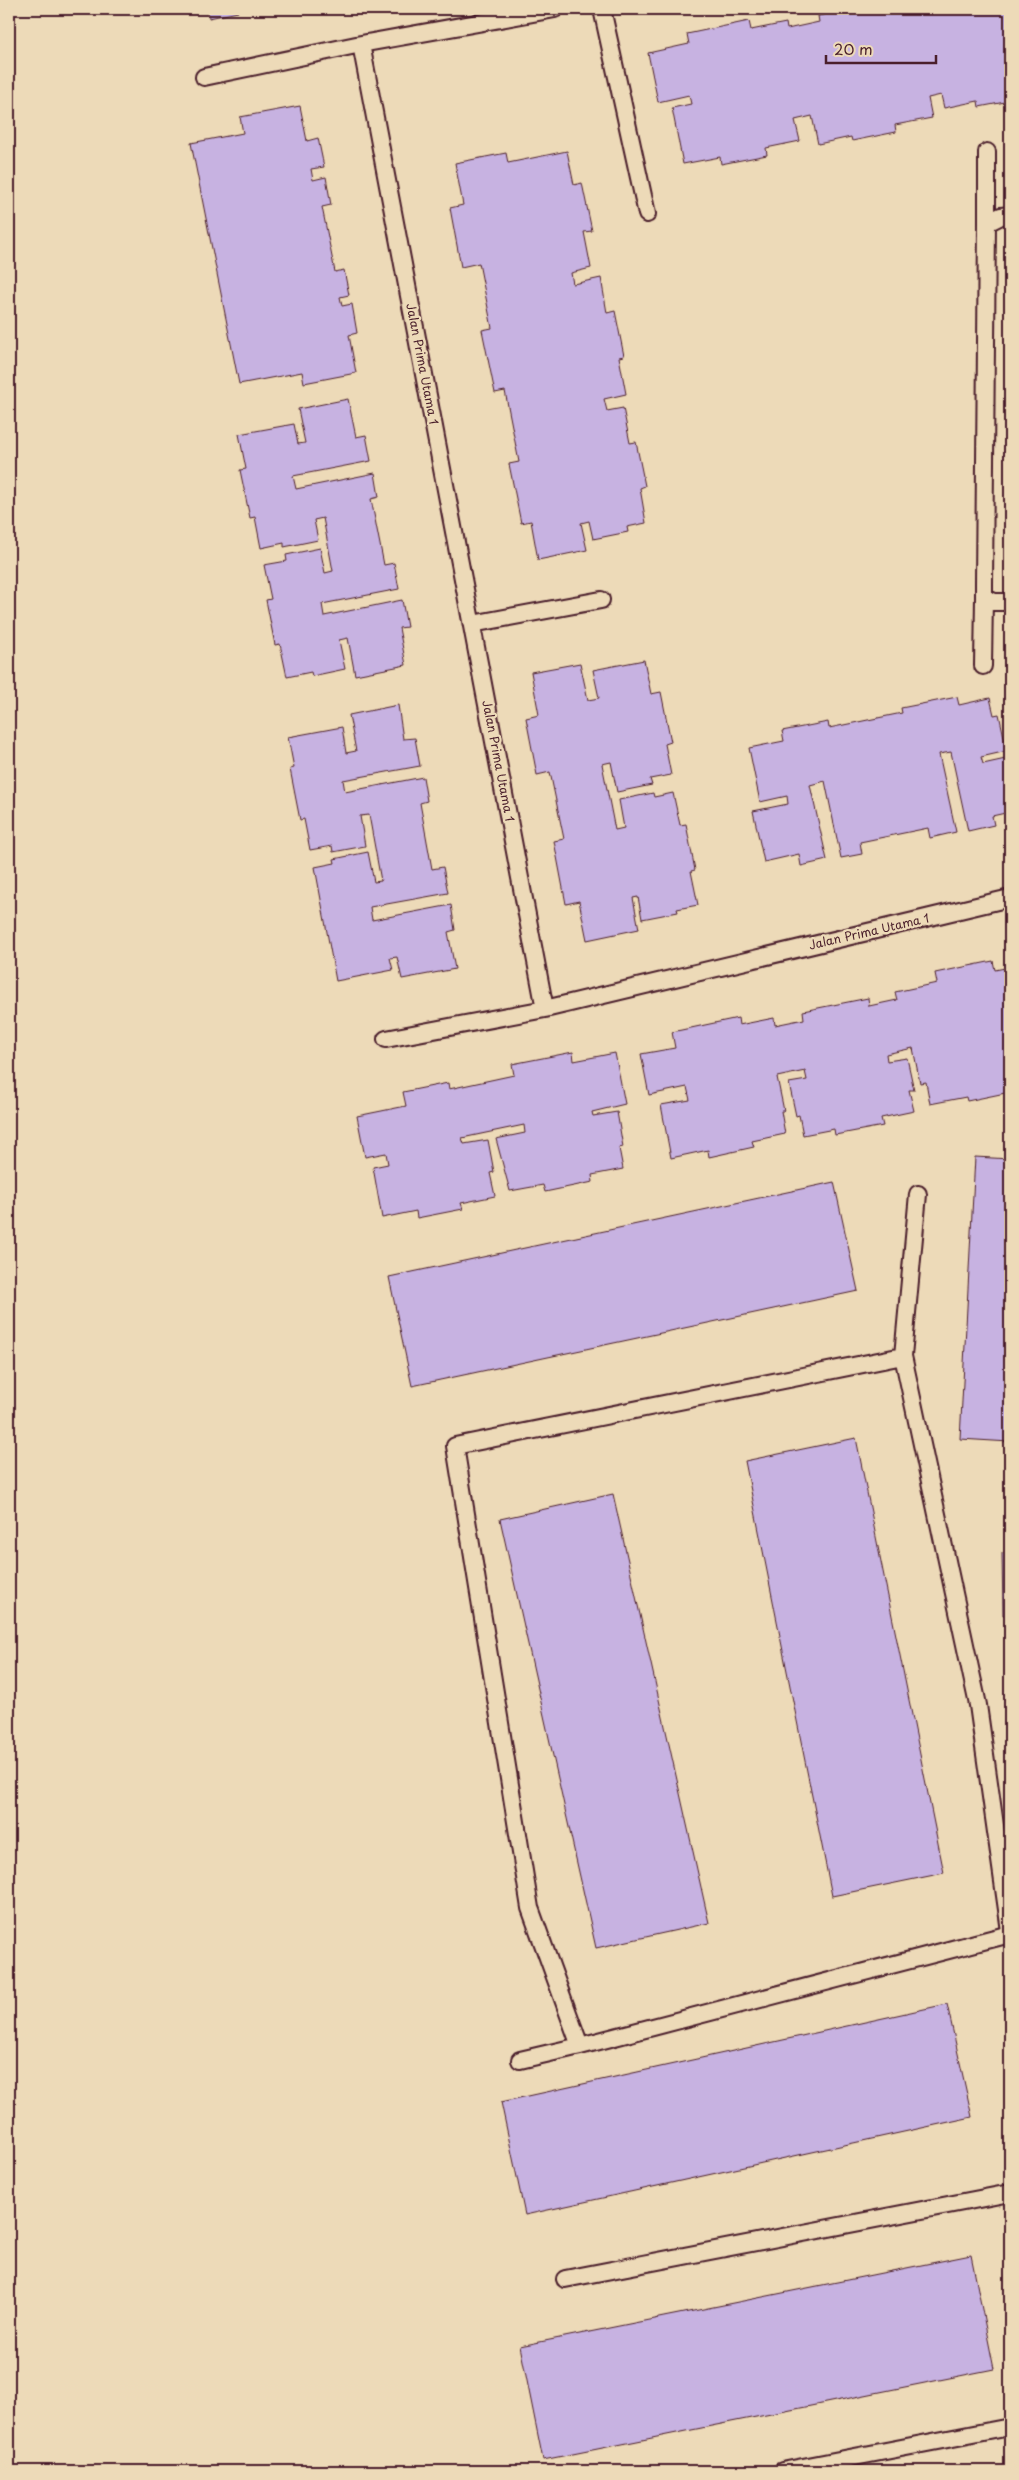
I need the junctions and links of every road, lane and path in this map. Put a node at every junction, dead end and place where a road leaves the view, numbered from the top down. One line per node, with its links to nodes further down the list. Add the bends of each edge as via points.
1 (555, 9): 3 (lane)
2 (602, 9): 6 (lane)
3 (361, 44): 4 (lane); 12 (lane, Jalan Prima Utama 1)
4 (204, 77)
5 (987, 152): 8 (lane)
6 (646, 214)
7 (1010, 215): 8 (lane)
8 (987, 223): 9 (lane)
9 (984, 597): 11 (lane, via 994,602); 13 (lane)
10 (601, 600): 12 (lane)
11 (1010, 602)
12 (472, 624): 15 (lane, Jalan Prima Utama 1)
13 (983, 666)
14 (1010, 898): 15 (lane, Jalan Prima Utama 1)
15 (545, 1009): 16 (lane)
16 (386, 1039)
17 (918, 1194): 18 (lane)
18 (903, 1356): 19 (lane, via 978,1705); 20 (lane, via 455,1446 530,1908)
19 (1010, 1933): 20 (lane)
20 (580, 2046): 21 (lane)
21 (520, 2060)
22 (1010, 2193): 23 (lane)
23 (565, 2279)
24 (1010, 2427): 25 (lane)
25 (782, 2471)

